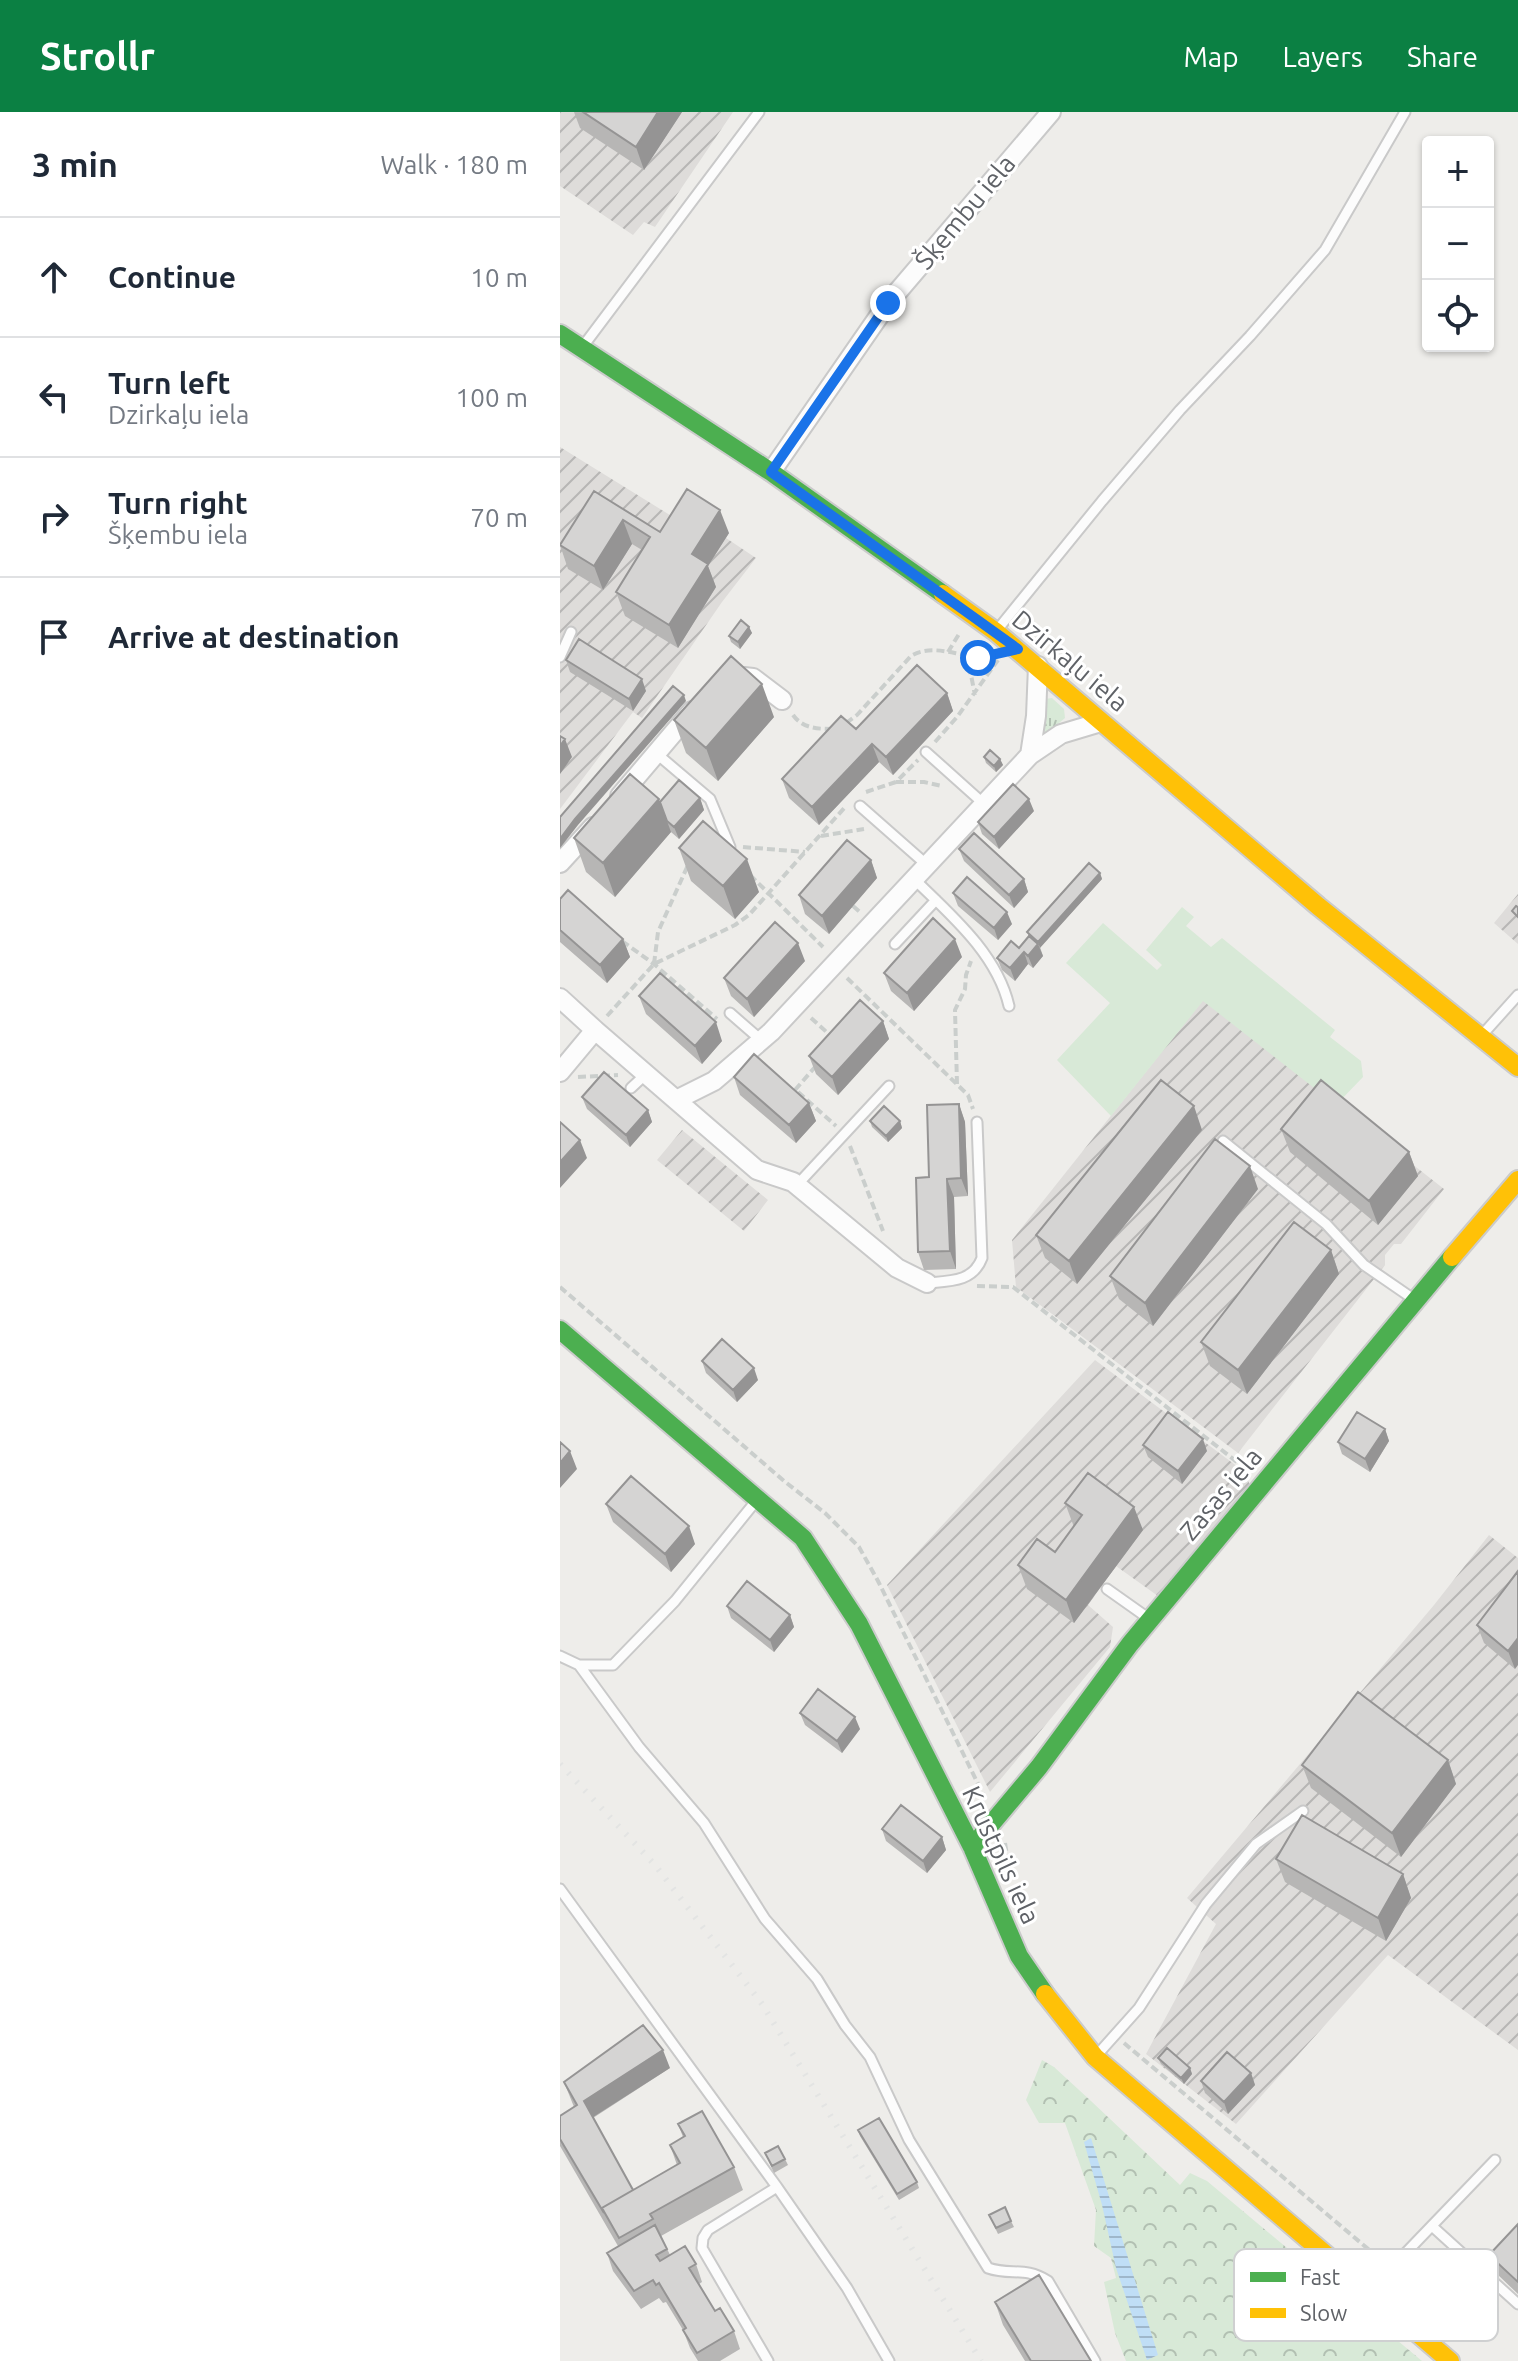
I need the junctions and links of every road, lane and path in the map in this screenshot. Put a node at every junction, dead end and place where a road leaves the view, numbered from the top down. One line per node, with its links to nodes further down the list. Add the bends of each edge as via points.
1 (759, 112): 4 (lane)
2 (1051, 112): 5 (street, Šķembu iela, via 888,303)
3 (1405, 112): 7 (lane, via 1325,250 1180,410)
4 (568, 343): 5 (street, Dzirkaļu iela)
5 (771, 472): 7 (street, Dzirkaļu iela)
6 (571, 632): 9 (lane)
7 (996, 632): 10 (street, Dzirkaļu iela)
8 (964, 655): 12 (path); 12 (path, via 1002,653); 14 (path, via 922,650 911,656 857,715 838,728 817,729 798,722)
9 (560, 657)
10 (1038, 666): 15 (street, Dzirkaļu iela); 18 (street)
11 (725, 682): 14 (street, via 735,676 753,678)
12 (975, 695): 16 (path)
13 (706, 697): 17 (street)
14 (782, 700)
15 (1101, 722): 18 (street, via 1061,734); 42 (street, Dzirkaļu iela)
16 (926, 752): 19 (path); 20 (lane)
17 (657, 754): 24 (lane, via 710,799); 27 (street)
18 (1030, 755): 20 (street)
19 (896, 782): 20 (path, via 924,782); 21 (path)
20 (977, 798): 28 (street)
21 (856, 800): 23 (path); 28 (lane)
22 (854, 829): 23 (path)
23 (819, 836): 25 (path)
24 (730, 847): 25 (path); 29 (path, via 736,862)
25 (805, 852): 29 (path)
26 (693, 855): 34 (path, via 658,932)
27 (560, 863)
28 (920, 872): 30 (lane); 33 (street)
29 (770, 892): 33 (path); 34 (path, via 735,925)
30 (936, 900): 31 (lane); 32 (lane)
31 (968, 935): 38 (lane, via 1005,987); 48 (path, via 972,963 955,1010)
32 (895, 944)
33 (835, 963): 37 (path); 43 (street)
34 (654, 964): 41 (path)
35 (1518, 995): 42 (lane)
36 (560, 998): 41 (street)
37 (872, 1001): 39 (path); 48 (path)
38 (1009, 1006)
39 (863, 1011)
40 (730, 1013): 43 (lane)
41 (595, 1030): 46 (street); 47 (street)
42 (1480, 1036): 45 (street, Dzirkaļu iela)
43 (761, 1040): 52 (street, via 714,1081)
44 (820, 1061): 51 (path)
45 (1518, 1067)
46 (567, 1074): 47 (path)
47 (646, 1074): 50 (lane); 52 (street)
48 (957, 1084): 53 (path, via 968,1095)
49 (889, 1086): 54 (lane)
50 (631, 1088)
51 (795, 1090)
52 (676, 1100): 57 (street, via 757,1170)
53 (977, 1122): 59 (lane, via 982,1258 978,1269)
54 (846, 1134): 57 (lane); 58 (path, via 890,1248)
55 (1223, 1141): 62 (lane, via 1326,1224 1364,1265)
56 (1518, 1180): 62 (street, Zasas iela)
57 (797, 1185): 58 (street)
58 (887, 1260): 60 (street)
59 (960, 1280): 60 (lane); 64 (path, via 1013,1287)
60 (927, 1283)
61 (560, 1287): 71 (path, via 859,1547)
62 (1415, 1300): 64 (street, Zasas iela)
63 (560, 1330): 65 (street, Krustpils iela)
64 (1264, 1482): 67 (street, Zasas iela)
65 (757, 1499): 69 (lane, via 675,1601 613,1665); 72 (street, Krustpils iela, via 803,1538 859,1624)
66 (1107, 1589): 67 (lane)
67 (1150, 1620): 71 (street, Zasas iela)
68 (560, 1656): 69 (lane)
69 (579, 1665): 89 (lane, via 704,1823 765,1919 817,1979 870,2057 909,2140 988,2268 1025,2271 1048,2281)
70 (1303, 1811): 75 (lane, via 1256,1844 1206,1904 1139,2008)
71 (995, 1818): 72 (street, Zasas iela); 73 (path)
72 (972, 1847): 76 (street, Krustpils iela, via 1019,1956)
73 (1010, 1875)
74 (560, 1889): 78 (lane)
75 (1115, 2035): 76 (lane); 81 (path)
76 (1095, 2057): 80 (street, Krustpils iela)
77 (1495, 2160): 79 (lane)
78 (777, 2187): 87 (lane, via 708,2230 702,2248); 88 (lane, via 847,2288)
79 (1433, 2227): 82 (lane); 83 (lane)
80 (1319, 2249)
81 (1367, 2249)
82 (1411, 2249)
83 (1457, 2249)
84 (1498, 2286): 85 (lane)
85 (1518, 2304)
86 (1427, 2341): 90 (street, Krustpils iela)
87 (768, 2361)
88 (889, 2361)
89 (1095, 2361)
90 (1450, 2361)

